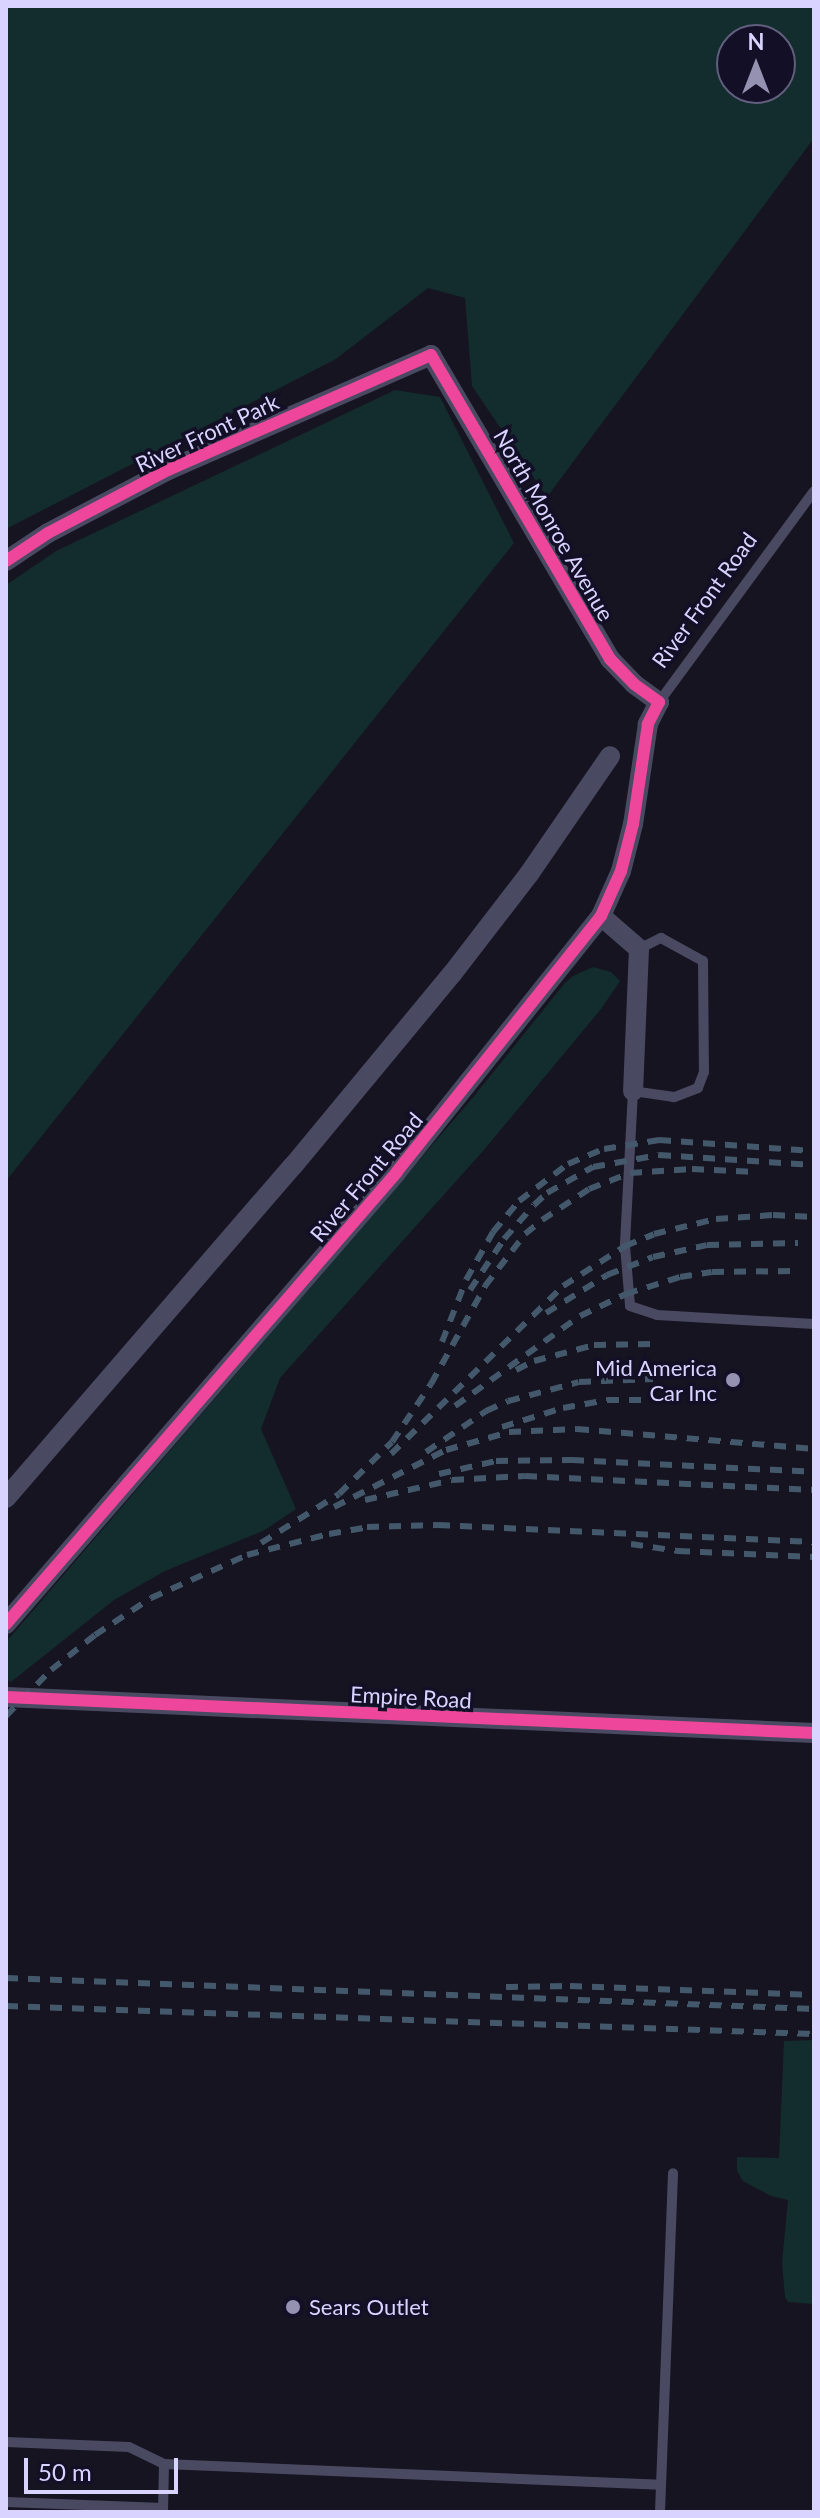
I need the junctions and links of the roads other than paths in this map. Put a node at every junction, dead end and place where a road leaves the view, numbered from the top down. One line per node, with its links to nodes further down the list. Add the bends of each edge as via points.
1 (431, 355): 3 (street, River Front Park, via 168,470); 4 (street, North Monroe Avenue, via 610,659)
2 (814, 491): 4 (lane, River Front Road)
3 (6, 561)
4 (659, 702): 6 (street, River Front Road, via 648,724 621,871)
5 (610, 756): 10 (street, via 452,974)
6 (601, 916): 7 (street); 11 (street, River Front Road, via 397,1172)
7 (639, 949): 8 (street); 8 (lane, via 661,938 703,961 704,1072 698,1088 674,1097)
8 (633, 1091): 9 (lane, via 625,1246 630,1306 657,1315)
9 (814, 1324)
10 (6, 1498)
11 (6, 1624)
12 (6, 1697): 13 (street, Empire Road)
13 (814, 1733)
14 (673, 2173): 17 (lane)
15 (6, 2442): 16 (lane, via 129,2447)
16 (164, 2464): 17 (lane); 19 (lane)
17 (661, 2485): 20 (lane)
18 (6, 2502): 19 (lane)
19 (163, 2510)
20 (660, 2512)

